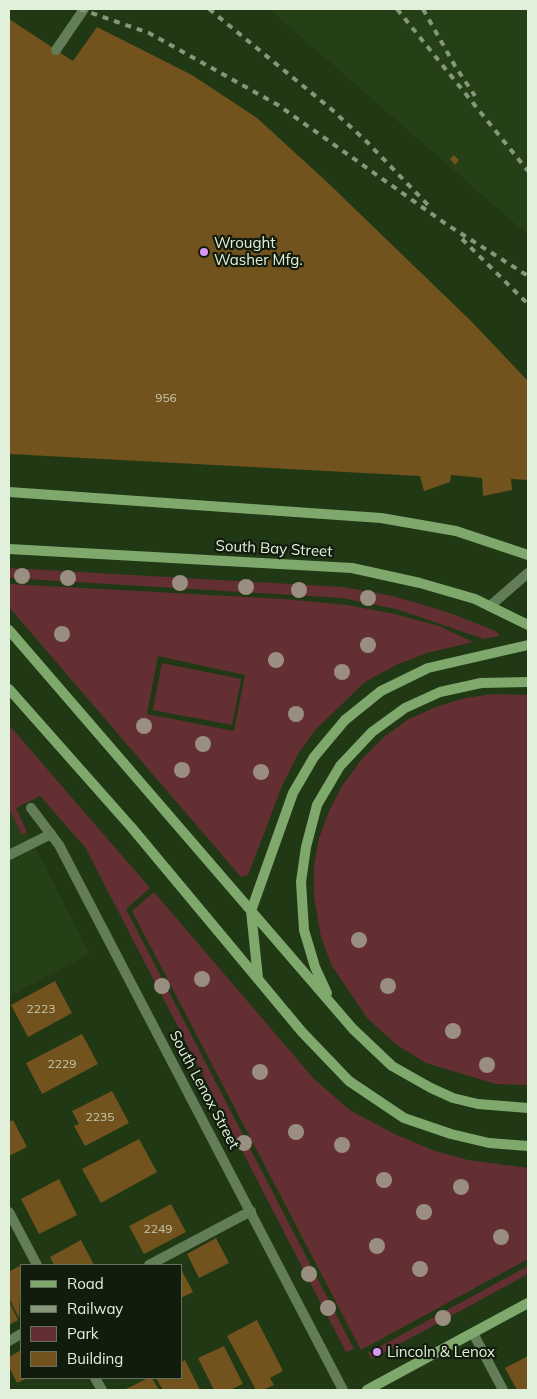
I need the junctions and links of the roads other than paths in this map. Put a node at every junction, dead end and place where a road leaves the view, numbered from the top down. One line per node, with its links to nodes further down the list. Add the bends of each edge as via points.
1 (84, 9): 2 (street)
2 (56, 50)
3 (9, 492): 5 (main road, via 381,518 456,531)
4 (9, 549): 7 (main road, South Bay Street, via 352,568 420,583)
5 (528, 555)
6 (528, 573): 7 (street)
7 (490, 606): 8 (main road, South Bay Street)
8 (528, 625)
9 (9, 630): 16 (main road)
10 (528, 645): 16 (main road, via 428,668 381,691 346,720 314,757 293,793)
11 (528, 682): 18 (main road, via 481,683 440,692 405,708 372,732 340,766 317,805 301,882 304,930 315,966)
12 (9, 689): 17 (main road, via 132,828)
13 (31, 808): 14 (street, South Lenox Street)
14 (51, 834): 15 (street); 21 (street, South Lenox Street)
15 (9, 855)
16 (251, 911): 17 (main road); 18 (main road)
17 (258, 979): 20 (main road, via 349,1081 404,1118 489,1143)
18 (332, 1003): 19 (main road, via 353,1029 392,1066 430,1088 478,1104)
19 (528, 1108)
20 (528, 1146)
21 (251, 1211): 24 (street); 31 (street, South Lenox Street)
22 (9, 1212): 23 (street)
23 (36, 1264)
24 (151, 1264)
25 (528, 1303): 26 (main road)
26 (473, 1333): 32 (main road); 33 (street)
27 (20, 1335): 28 (street)
28 (9, 1341)
29 (96, 1379): 30 (street)
30 (102, 1390)
31 (343, 1390)
32 (367, 1390)
33 (503, 1390)

